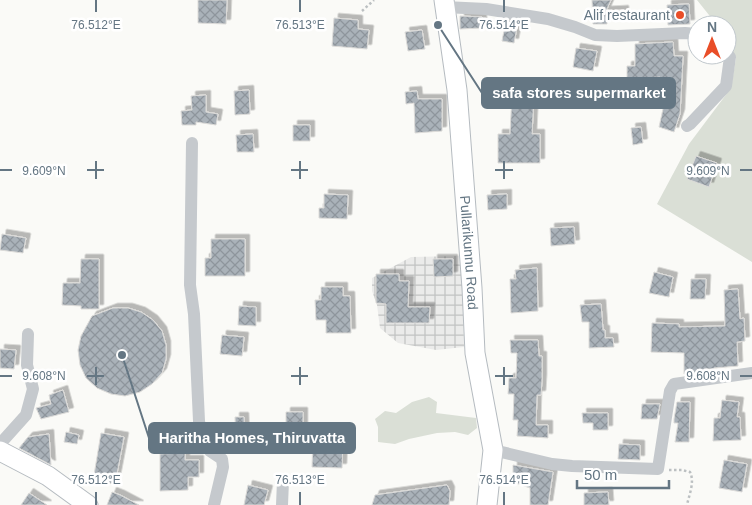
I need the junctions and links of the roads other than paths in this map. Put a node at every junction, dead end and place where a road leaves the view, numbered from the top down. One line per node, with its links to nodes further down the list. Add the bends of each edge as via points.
1 (444, 3): 2 (street, via 548,19 595,35); 9 (main road, Pullarikunnu Road, via 457,90 475,353)
2 (687, 33)
3 (729, 65): 4 (street, via 726,86)
4 (687, 126)
5 (192, 143): 13 (street, via 190,284 199,421 203,442 222,459 223,467)
6 (28, 334): 8 (street, via 27,365 33,389 26,416)
7 (752, 372): 9 (street, via 674,384 670,391 658,469 552,464)
8 (0, 444)
9 (493, 450): 15 (main road, Pullarikunnu Road)
10 (0, 451): 12 (main road, via 48,476)
11 (283, 482): 14 (street)
12 (88, 505)
13 (214, 505)
14 (282, 505)
15 (487, 505)

